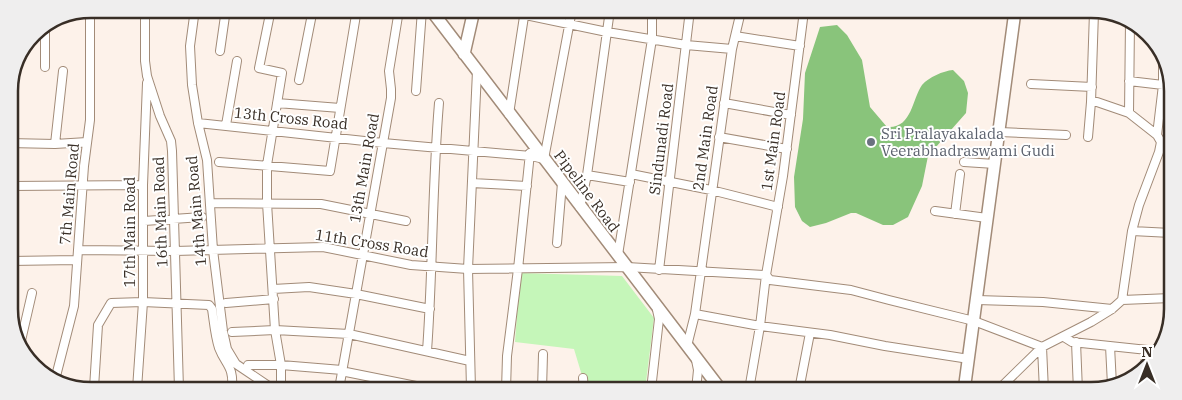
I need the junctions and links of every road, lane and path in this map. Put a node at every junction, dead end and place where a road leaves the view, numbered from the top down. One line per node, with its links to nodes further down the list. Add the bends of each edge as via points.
1 (90, 18): 63 (street, 7th Main Road)
2 (144, 18): 37 (street, 16th Main Road)
3 (194, 18): 53 (street, 14th Main Road, via 190,46)
4 (225, 18): 31 (street)
5 (269, 18): 46 (street, via 259,68 282,73)
6 (311, 18): 39 (street)
7 (356, 18): 49 (street)
8 (398, 18): 65 (street, 13th Main Road, via 389,71 391,98)
9 (421, 18): 44 (street)
10 (437, 18): 32 (street, Pipeline Road)
11 (472, 18): 32 (street)
12 (523, 18): 50 (street)
13 (546, 18): 22 (street)
14 (570, 18): 22 (street)
15 (609, 18): 24 (street)
16 (652, 18): 27 (street)
17 (689, 18): 28 (street, Sindunadi Road)
18 (739, 18): 26 (street, 2nd Main Road)
19 (803, 18): 29 (street, 1st Main Road)
20 (1014, 18): 56 (street)
21 (1094, 18): 43 (street)
22 (569, 24): 24 (street); 71 (street)
23 (1130, 28): 40 (street)
24 (607, 32): 27 (street); 77 (street)
25 (45, 34): 34 (street)
26 (735, 36): 29 (street); 30 (street, 2nd Main Road)
27 (652, 39): 28 (street); 78 (street)
28 (686, 45): 30 (street); 79 (street, Sindunadi Road)
29 (800, 46): 52 (street, 1st Main Road)
30 (732, 49): 48 (street, 2nd Main Road)
31 (220, 51)
32 (464, 54): 36 (street, Pipeline Road)
33 (237, 61): 54 (street)
34 (45, 67)
35 (63, 71): 66 (street)
36 (477, 71): 50 (street, Pipeline Road); 69 (street)
37 (147, 76): 83 (street, 17th Main Road); 95 (street, 16th Main Road, via 171,142)
38 (1163, 76): 42 (street)
39 (299, 80)
40 (1129, 81): 42 (street); 51 (street)
41 (1031, 84): 43 (street)
42 (1163, 85): 57 (street)
43 (1092, 87): 45 (street)
44 (416, 91)
45 (1091, 102): 51 (street); 61 (street)
46 (277, 103): 49 (street); 55 (street)
47 (438, 103): 67 (street)
48 (724, 103): 52 (street); 60 (street, 2nd Main Road)
49 (340, 108): 59 (street)
50 (509, 114): 62 (street, Pipeline Road)
51 (1129, 114): 57 (street)
52 (791, 115): 68 (street, 1st Main Road)
53 (198, 123): 54 (street, 13th Cross Road); 87 (street, 14th Main Road, via 207,155)
54 (226, 125): 55 (street, 13th Cross Road)
55 (272, 130): 59 (street, 13th Cross Road); 75 (street)
56 (999, 132): 58 (street); 74 (street)
57 (1157, 135): 99 (street, via 1161,142 1159,152)
58 (1066, 136)
59 (336, 137): 65 (street, 13th Cross Road); 75 (street, via 330,171)
60 (719, 137): 68 (street); 86 (street, 2nd Main Road)
61 (1088, 137)
62 (528, 138): 70 (street); 71 (street, Pipeline Road)
63 (87, 142): 66 (street); 82 (street, 7th Main Road)
64 (18, 143): 66 (street)
65 (382, 143): 67 (street, 13th Cross Road); 92 (street, 13th Main Road)
66 (55, 144)
67 (435, 147): 69 (street, 13th Cross Road); 111 (street)
68 (787, 149): 90 (street, 1st Main Road)
69 (474, 150): 70 (street, 13th Cross Road); 80 (street)
70 (531, 156): 71 (street, 13th Cross Road); 85 (street)
71 (544, 159): 81 (street, Pipeline Road)
72 (219, 162): 75 (street)
73 (964, 162): 74 (street)
74 (995, 164): 96 (street)
75 (267, 165): 88 (street)
76 (960, 174): 93 (street)
77 (587, 175): 78 (street); 89 (street)
78 (630, 178): 79 (street); 108 (street)
79 (670, 182): 86 (street); 115 (street, Sindunadi Road)
80 (472, 183): 85 (street); 113 (street)
81 (562, 183): 89 (street, Pipeline Road); 101 (street)
82 (82, 185): 83 (street); 84 (street); 103 (street, 7th Main Road)
83 (143, 185): 98 (street, 17th Main Road)
84 (18, 186)
85 (527, 186): 114 (street)
86 (711, 190): 90 (street); 116 (street, 2nd Main Road)
87 (211, 203): 88 (street); 105 (street, 14th Main Road)
88 (266, 203): 92 (street, via 321,204); 102 (street)
89 (580, 207): 108 (street, Pipeline Road)
90 (778, 207): 117 (street, 1st Main Road)
91 (934, 211): 93 (street)
92 (370, 214): 97 (street); 107 (street, 13th Main Road)
93 (955, 214): 96 (street)
94 (202, 217): 95 (street)
95 (175, 218): 98 (street); 106 (street, 16th Main Road)
96 (987, 218): 123 (street)
97 (406, 220)
98 (144, 221): 104 (street, 17th Main Road)
99 (1132, 231): 100 (street); 124 (street)
100 (1164, 233)
101 (557, 243)
102 (270, 249): 105 (street, 11th Cross Road); 107 (street, 11th Cross Road, via 323,247); 118 (street)
103 (78, 250): 104 (street, 11th Cross Road); 109 (street, 7th Main Road)
104 (143, 250): 106 (street, 11th Cross Road); 125 (street, 17th Main Road)
105 (213, 250): 106 (street, 11th Cross Road); 162 (street, 14th Main Road, via 218,305 227,349 236,364)
106 (175, 252): 126 (street, 16th Main Road)
107 (363, 256): 111 (street, 11th Cross Road); 120 (street, 13th Main Road)
108 (618, 256): 112 (street, Pipeline Road)
109 (77, 260): 110 (street); 155 (street, 7th Main Road, via 74,306)
110 (18, 261)
111 (431, 266): 113 (street, 11th Cross Road); 129 (street)
112 (627, 267): 114 (street, 11th Cross Road); 115 (street, 11th Cross Road); 128 (street, Pipeline Road)
113 (468, 270): 114 (street, 11th Cross Road); 151 (street)
114 (518, 270): 167 (street)
115 (660, 270): 116 (street, 11th Cross Road)
116 (700, 271): 117 (street, 11th Cross Road); 131 (street, 2nd Main Road)
117 (766, 275): 132 (street, 11th Cross Road, via 770,280 851,290); 133 (street)
118 (274, 289): 120 (street, via 309,288); 122 (street)
119 (32, 293): 138 (street)
120 (356, 294): 129 (street); 137 (street, 13th Main Road)
121 (1164, 298): 124 (street)
122 (274, 299): 127 (street); 134 (street)
123 (976, 300): 130 (street); 132 (street)
124 (1122, 300): 130 (street)
125 (143, 302): 126 (street); 158 (street, via 111,303 98,325); 159 (street, 17th Main Road)
126 (176, 303): 160 (street, 16th Main Road); 161 (street, via 210,305 218,347 229,365)
127 (226, 303)
128 (655, 306): 141 (street, Pipeline Road); 170 (street, via 659,318)
129 (430, 309): 144 (street)
130 (1112, 309): 139 (street)
131 (695, 314): 133 (street); 141 (street, 2nd Main Road)
132 (974, 321): 143 (street, 11th Cross Road); 148 (street)
133 (760, 326): 136 (street); 173 (street)
134 (275, 330): 135 (street); 137 (street); 153 (street)
135 (232, 332)
136 (810, 333): 148 (street); 174 (street)
137 (349, 334): 144 (street); 154 (street, 13th Main Road)
138 (22, 336)
139 (1064, 337): 140 (street); 143 (street)
140 (1076, 342): 142 (street); 178 (street)
141 (687, 346): 150 (street, Pipeline Road)
142 (1110, 346): 145 (street); 157 (street)
143 (1042, 347): 176 (street); 177 (street)
144 (427, 351): 151 (street)
145 (1145, 351): 146 (street); 149 (street)
146 (1151, 351)
147 (543, 354): 168 (street)
148 (969, 358): 175 (street)
149 (1145, 358)
150 (696, 359): 171 (street); 172 (street, Pipeline Road)
151 (470, 361): 166 (street)
152 (248, 365): 153 (street)
153 (281, 365): 154 (street); 163 (street)
154 (342, 370): 164 (street, 13th Main Road); 165 (street)
155 (57, 374)
156 (583, 378): 169 (street)
157 (1112, 379)
158 (94, 382)
159 (137, 382)
160 (179, 382)
161 (233, 382)
162 (262, 382)
163 (281, 382)
164 (340, 382)
165 (395, 382)
166 (471, 382)
167 (506, 382)
168 (542, 382)
169 (583, 382)
170 (652, 382)
171 (697, 382)
172 (714, 382)
173 (750, 382)
174 (800, 382)
175 (965, 382)
176 (1006, 382)
177 (1044, 382)
178 (1078, 382)

